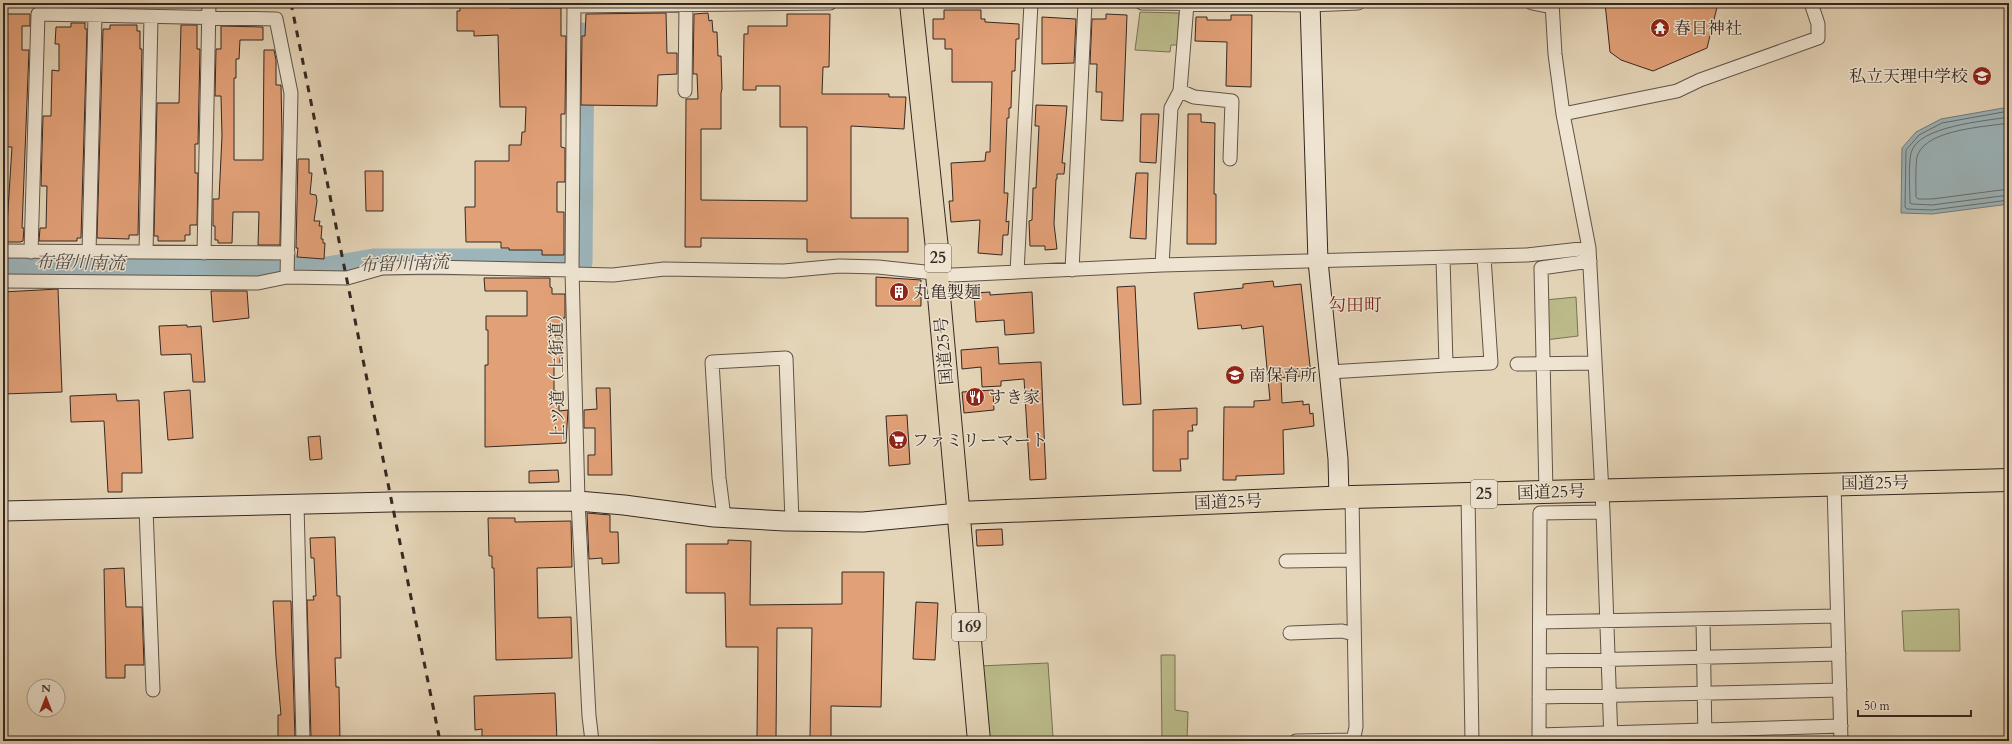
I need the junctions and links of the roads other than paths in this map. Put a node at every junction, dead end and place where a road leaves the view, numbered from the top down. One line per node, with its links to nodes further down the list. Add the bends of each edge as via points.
1 (209, 3): 17 (street)
2 (830, 3): 11 (street)
3 (911, 3): 36 (highway, 国道25号 / 25, via 938,258)
4 (1031, 3): 35 (street)
5 (1085, 3): 33 (street)
6 (1142, 3): 12 (street)
7 (1358, 3): 13 (street)
8 (1532, 3): 14 (street)
9 (1811, 3): 20 (street, via 1818,24 1818,38 1700,80 1677,91)
10 (574, 4): 11 (street); 34 (street, 上ツ道（上街道）)
11 (686, 4): 18 (street)
12 (1187, 4): 13 (street); 19 (street)
13 (1310, 4): 31 (street)
14 (1552, 5): 20 (street)
15 (95, 15): 16 (street); 23 (street, via 38,14); 24 (street)
16 (151, 17): 17 (street); 25 (street)
17 (210, 18): 26 (street); 27 (street, via 276,19 291,93)
18 (685, 91)
19 (1180, 91): 21 (street, via 1194,97 1232,101); 32 (street, via 1171,108)
20 (1563, 114): 28 (street)
21 (1230, 159)
22 (3, 251): 23 (street)
23 (31, 252): 24 (street)
24 (89, 252): 25 (street)
25 (146, 252): 26 (street)
26 (204, 252): 27 (street)
27 (288, 253): 37 (street)
28 (1590, 254): 29 (street); 39 (street, via 1541,268); 40 (street)
29 (1484, 257): 30 (street); 41 (street, via 1491,363)
30 (1443, 258): 31 (street); 41 (street)
31 (1318, 261): 32 (street); 43 (street)
32 (1162, 265): 33 (street)
33 (1072, 270): 35 (street)
34 (573, 272): 36 (street, via 613,275 664,269 784,271 847,266); 37 (street, via 431,267 382,268 347,278); 50 (street, 上ツ道（上街道）)
35 (1017, 272): 36 (street)
36 (937, 274): 55 (highway, 国道25号 / 25)
37 (287, 277): 38 (street, via 258,283)
38 (3, 281)
39 (1543, 363): 40 (street); 42 (street); 47 (street)
40 (1595, 363): 46 (street)
41 (1446, 364): 43 (street)
42 (1518, 364)
43 (1329, 372): 49 (street, via 1338,459)
44 (2009, 480): 45 (highway, 国道25号 / 25)
45 (1834, 484): 46 (highway, 国道25号 / 25); 60 (street)
46 (1602, 490): 47 (highway, 国道25号 / 25); 54 (street)
47 (1546, 492): 48 (highway, 国道25号 / 25)
48 (1468, 494): 49 (highway, 国道25号 / 25); 83 (street)
49 (1346, 497): 55 (highway, 国道25号 / 25); 58 (street)
50 (578, 501): 51 (street); 56 (street, via 624,504); 79 (street, 上ツ道（上街道）)
51 (297, 504): 52 (street); 78 (street)
52 (146, 509): 53 (street); 70 (street)
53 (3, 511)
54 (1603, 512): 62 (street, via 1540,513); 63 (street)
55 (959, 513): 57 (street, via 863,522); 80 (highway, 169)
56 (724, 517): 57 (street); 57 (street, via 712,362 786,358)
57 (792, 521)
58 (1353, 560): 59 (street); 65 (street)
59 (1286, 561)
60 (1837, 616): 61 (street); 66 (street)
61 (1703, 619): 63 (street); 67 (street)
62 (1540, 622): 63 (street); 69 (street)
63 (1608, 622): 68 (street)
64 (1290, 633): 65 (street, via 1342,631)
65 (1354, 634): 82 (street, via 1356,727)
66 (1838, 654): 67 (street); 71 (street)
67 (1703, 657): 68 (street); 72 (street)
68 (1609, 660): 69 (street); 73 (street)
69 (1540, 661): 74 (street)
70 (153, 690)
71 (1840, 690): 72 (street); 75 (street)
72 (1704, 693): 73 (street); 76 (street)
73 (1610, 695): 74 (street); 77 (street)
74 (1539, 697): 77 (street, via 1539,735)
75 (1841, 726): 76 (street); 84 (street)
76 (1705, 736): 77 (street)
77 (1611, 737)
78 (304, 741)
79 (592, 741)
80 (979, 741)
81 (1296, 741): 82 (street)
82 (1353, 741)
83 (1472, 741)
84 (1841, 741)

